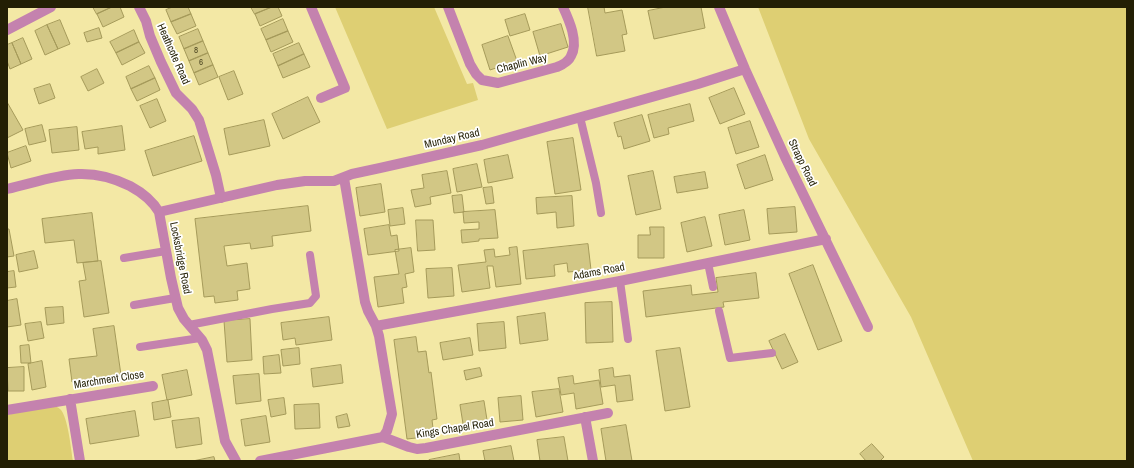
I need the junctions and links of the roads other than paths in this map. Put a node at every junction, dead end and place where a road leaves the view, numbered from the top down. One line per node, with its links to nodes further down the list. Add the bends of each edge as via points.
1 (52, 7): 7 (street)
2 (139, 7): 13 (street, Heathcote Road, via 176,93 199,120)
3 (311, 7): 9 (street, via 345,88)
4 (448, 7): 5 (street, Chaplin Way, via 476,74 482,80 498,83 557,67 571,56 574,48 573,36)
5 (563, 7)
6 (719, 7): 8 (street, Strapp Road)
7 (7, 30)
8 (745, 69): 10 (street, Munday Road); 16 (street, Strapp Road)
9 (321, 98)
10 (580, 117): 11 (street, Munday Road, via 482,145); 15 (lane)
11 (344, 178): 13 (street, Munday Road, via 277,185); 27 (street, via 365,302)
12 (7, 189): 14 (street, Locksbridge Road, via 70,174 93,174 118,180 140,191)
13 (221, 198): 14 (street, Munday Road)
14 (159, 212): 17 (street, Locksbridge Road)
15 (601, 213)
16 (826, 239): 20 (street, Adams Road); 28 (street, Strapp Road)
17 (166, 251): 19 (lane); 23 (street, Locksbridge Road)
18 (310, 255): 26 (lane, via 316,296 310,303)
19 (124, 258)
20 (708, 263): 21 (street, Adams Road); 22 (lane)
21 (620, 281): 27 (street, Adams Road); 30 (lane)
22 (713, 287)
23 (175, 298): 24 (lane); 26 (street, Locksbridge Road, via 184,319)
24 (134, 305)
25 (719, 311): 32 (lane, via 730,358)
26 (190, 324): 29 (street, Locksbridge Road)
27 (376, 326): 38 (street, via 392,414 387,431)
28 (868, 327)
29 (200, 338): 31 (lane); 40 (street, Locksbridge Road, via 207,350 225,440)
30 (628, 339)
31 (140, 347)
32 (772, 353)
33 (153, 386): 34 (street, Marchment Close)
34 (70, 399): 35 (street, Marchment Close); 39 (street, Marchment Close)
35 (7, 410)
36 (608, 413): 37 (street, Kings Chapel Road)
37 (585, 417): 38 (street, Kings Chapel Road, via 417,449); 42 (street)
38 (382, 437): 41 (street)
39 (80, 461)
40 (236, 461)
41 (260, 461)
42 (593, 461)

